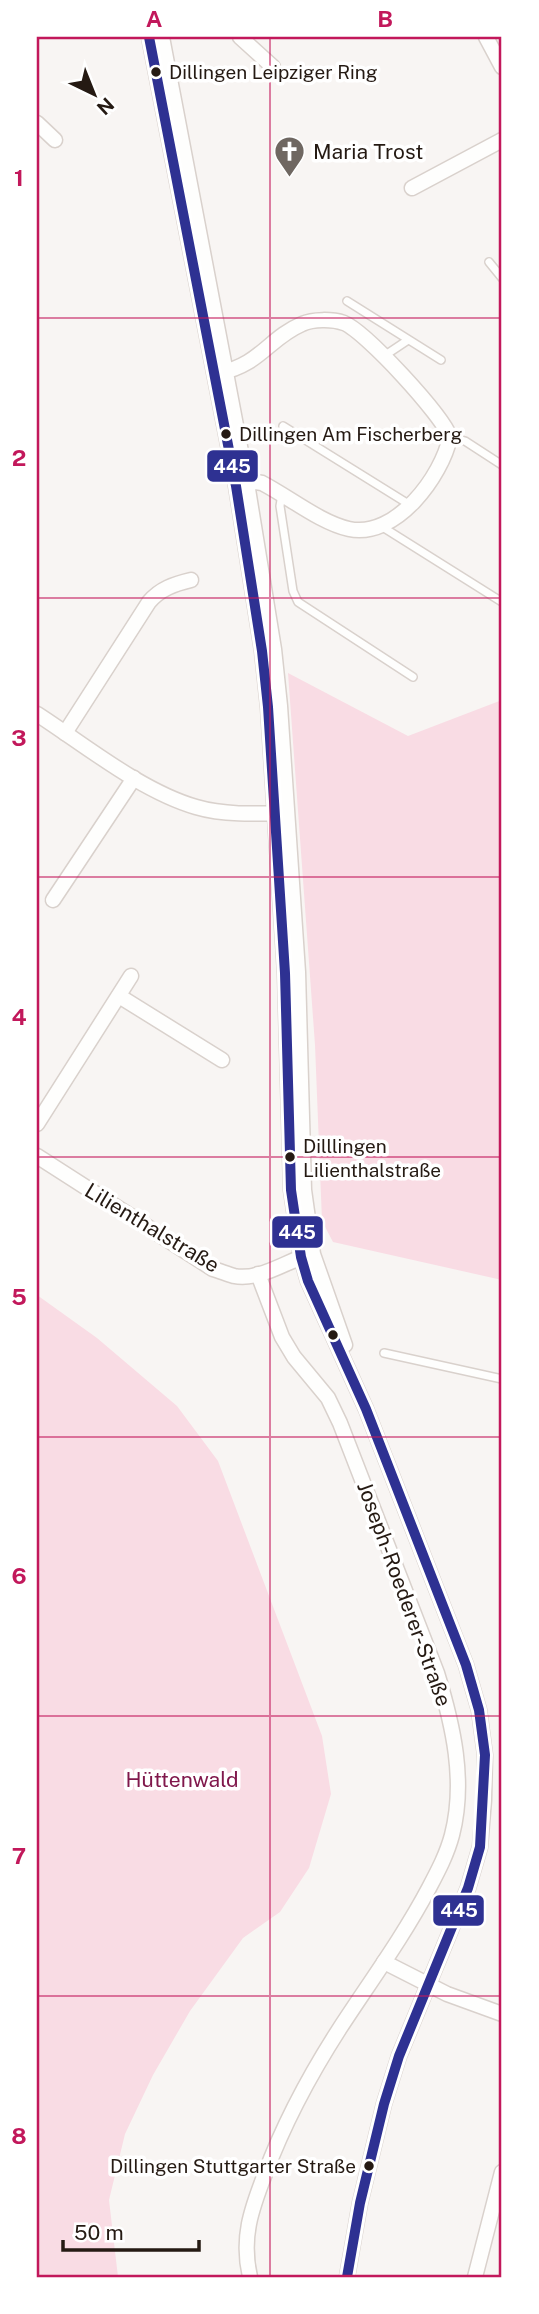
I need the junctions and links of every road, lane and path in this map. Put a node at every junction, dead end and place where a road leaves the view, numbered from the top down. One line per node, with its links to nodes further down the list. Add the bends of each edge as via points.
1 (149, 37): 17 (street)
2 (162, 37): 17 (street)
3 (240, 37): 5 (street)
4 (491, 39): 6 (street)
5 (273, 67)
6 (502, 67)
7 (37, 123): 8 (street)
8 (55, 140)
9 (502, 140): 10 (street)
10 (412, 187)
11 (489, 262): 12 (lane)
12 (502, 278)
13 (347, 300): 14 (lane)
14 (408, 340): 15 (lane); 16 (lane)
15 (383, 357): 17 (street, via 345,324 324,320 303,323 241,368); 19 (street, via 438,416)
16 (441, 360)
17 (220, 373): 21 (street)
18 (283, 426): 23 (lane)
19 (450, 437): 20 (lane, via 465,441); 23 (street, via 434,478)
20 (502, 465)
21 (241, 484): 22 (street, via 262,483); 31 (street, via 274,649)
22 (282, 493): 24 (street, via 352,530); 27 (lane, via 280,506 298,603)
23 (410, 505): 24 (street)
24 (381, 526): 26 (lane)
25 (191, 580): 29 (street, via 172,584 149,602)
26 (502, 602)
27 (413, 677)
28 (37, 715): 29 (street)
29 (65, 733): 30 (street)
30 (134, 778): 31 (street, via 197,808); 32 (street)
31 (281, 813): 38 (street, via 298,972)
32 (53, 900)
33 (131, 976): 34 (street)
34 (119, 996): 35 (street); 36 (street)
35 (222, 1060)
36 (37, 1124)
37 (37, 1156): 39 (street, Lilienthalstraße, via 213,1269 235,1276)
38 (307, 1256): 39 (street, Lilienthalstraße); 43 (street, via 349,1355 479,1710 485,1755 480,1847)
39 (258, 1274): 42 (street, Joseph-Roederer-Straße, via 282,1337 328,1398 340,1423 437,1673 454,1739 458,1774 452,1835 420,1905)
40 (384, 1353): 41 (lane)
41 (502, 1379)
42 (384, 1962): 43 (street); 46 (street, Joseph-Roederer-Straße, via 339,2030 273,2152 246,2233)
43 (428, 1985): 44 (street); 47 (street, via 384,2104)
44 (502, 2014)
45 (502, 2172): 48 (street)
46 (250, 2277)
47 (347, 2277)
48 (475, 2277)

